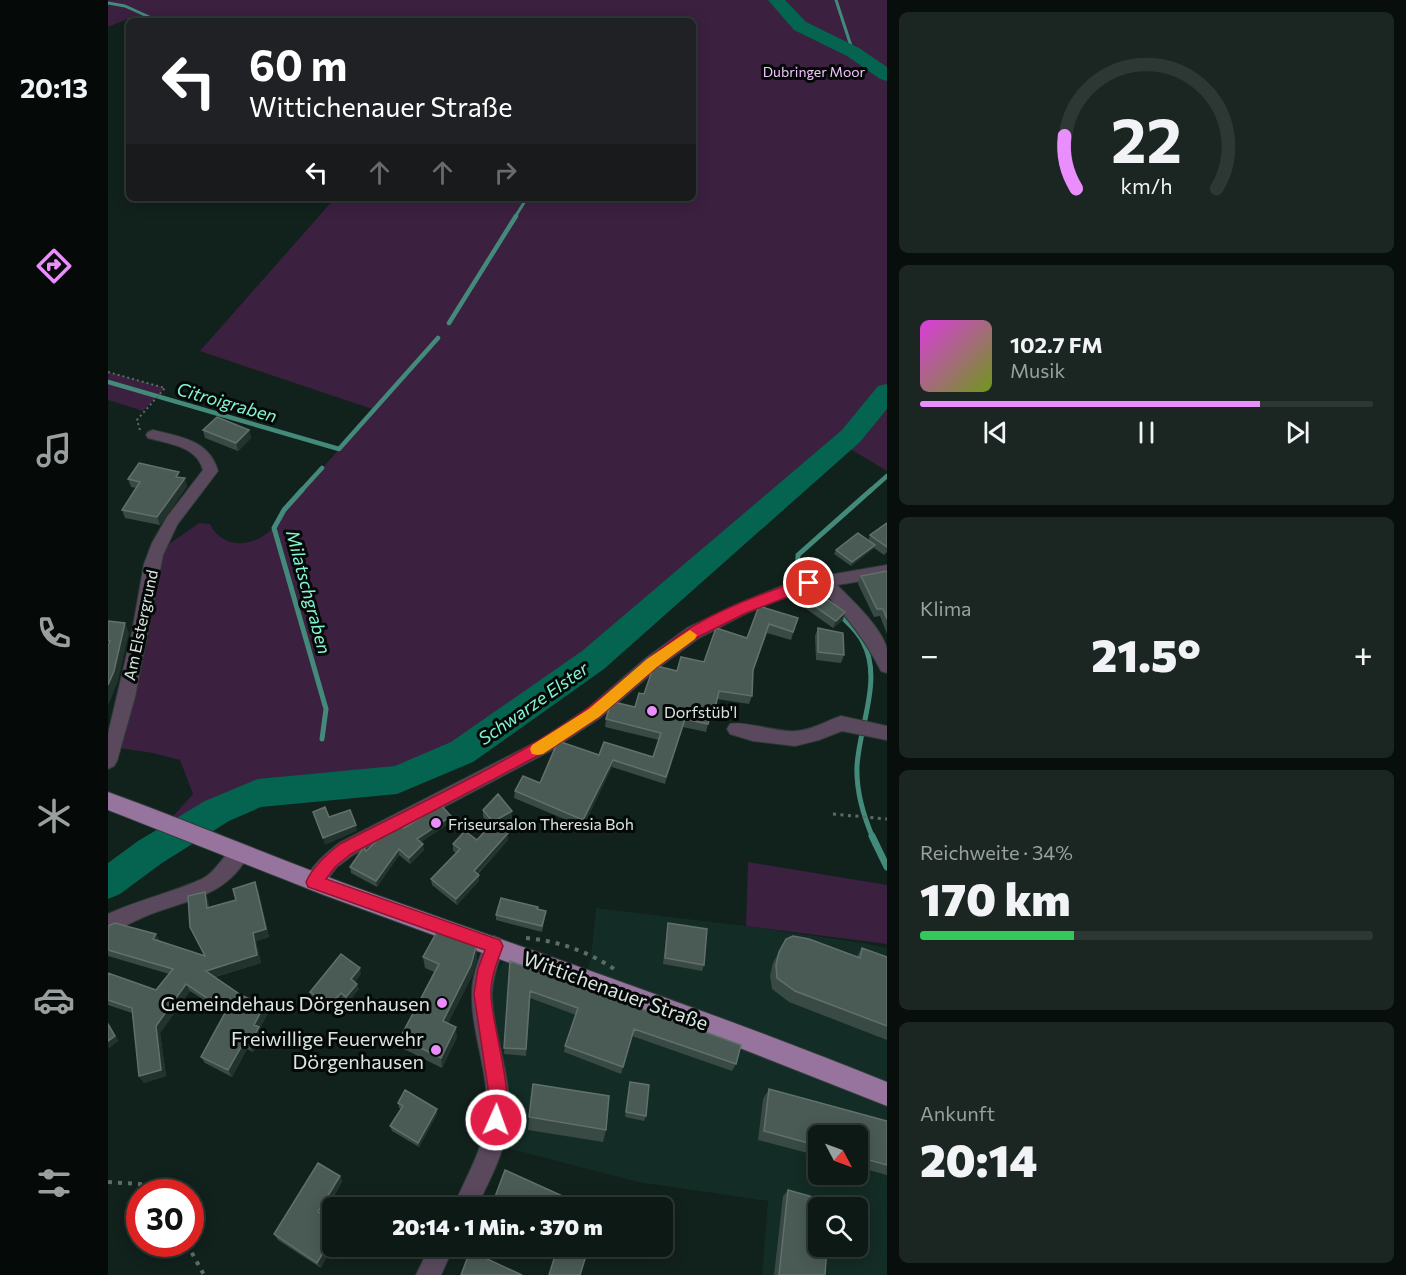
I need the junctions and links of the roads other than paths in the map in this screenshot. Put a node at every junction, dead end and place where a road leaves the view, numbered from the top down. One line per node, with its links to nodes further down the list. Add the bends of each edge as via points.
1 (153, 435): 7 (street, Am Elstergrund, via 202,450 211,471 187,500 155,554 141,630)
2 (887, 571): 3 (street)
3 (811, 583): 4 (street, via 861,620 877,641); 10 (street, via 741,609 693,633 586,719 544,746 346,849 330,861)
4 (887, 666)
5 (736, 729): 6 (street, via 795,739 835,724)
6 (879, 731)
7 (108, 761)
8 (108, 801): 9 (main road, Wittichenauer Straße)
9 (240, 853): 10 (main road, Wittichenauer Straße); 11 (street, via 209,885)
10 (314, 882): 12 (main road, Wittichenauer Straße)
11 (108, 924)
12 (494, 946): 13 (main road, Wittichenauer Straße); 14 (street, via 482,994 499,1101 494,1139)
13 (887, 1094)
14 (469, 1197)
15 (437, 1257): 16 (street)
16 (428, 1275)

